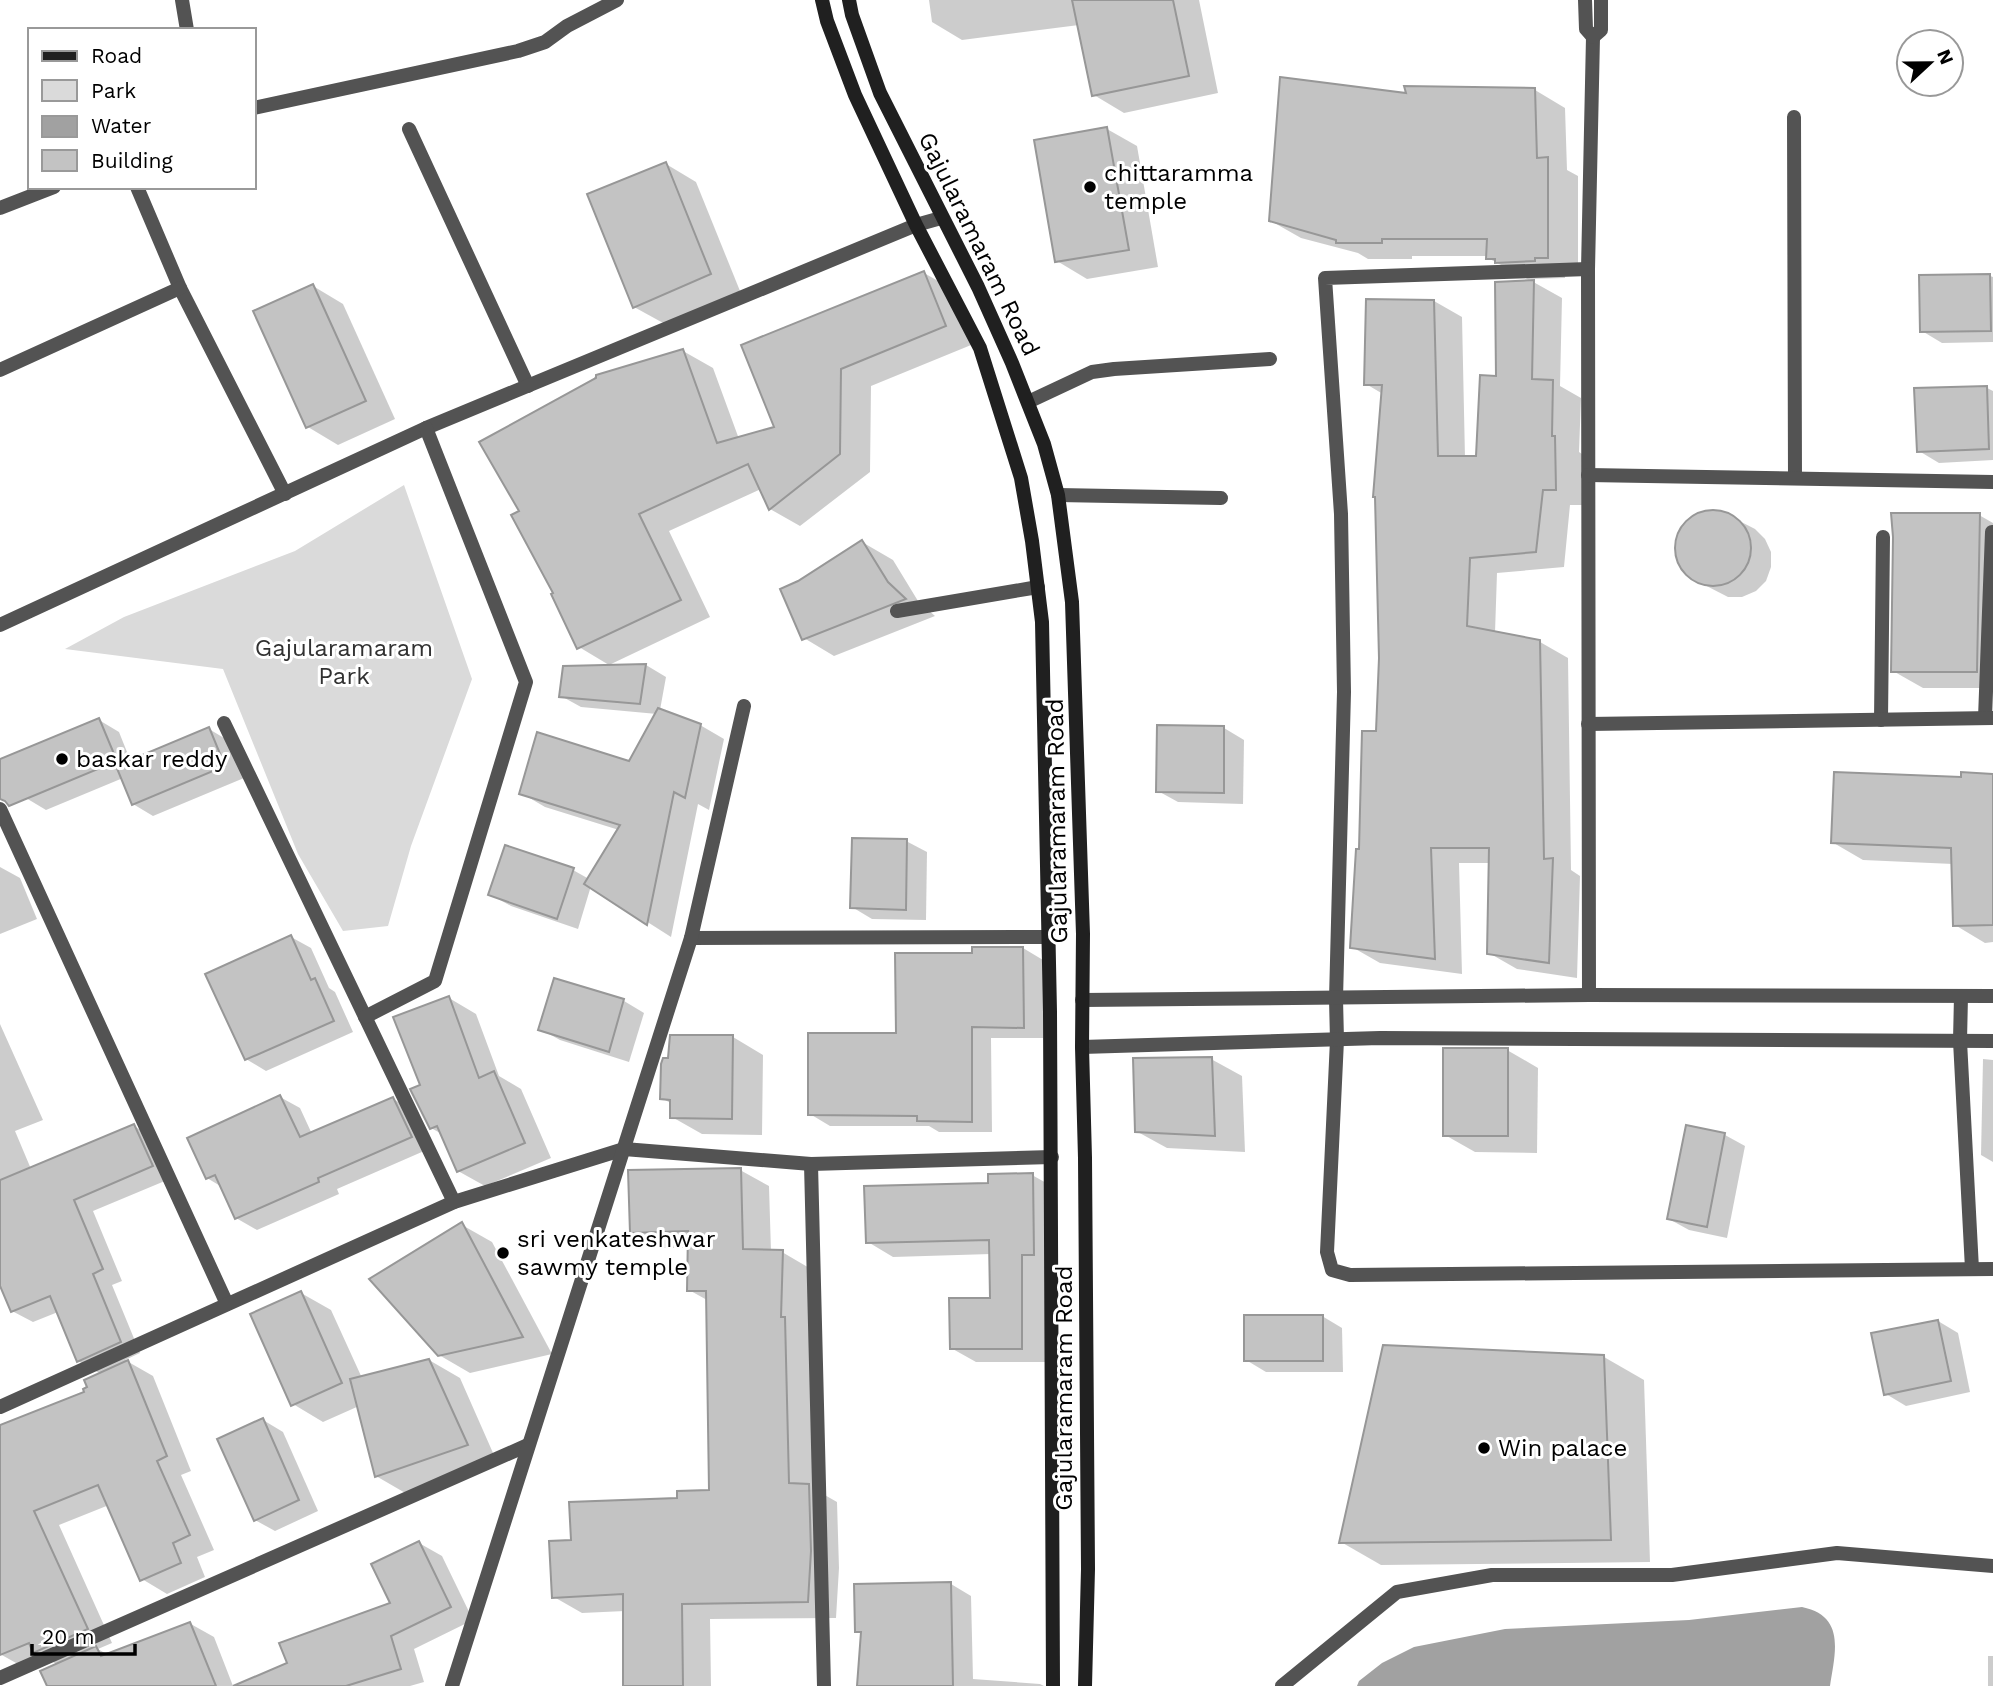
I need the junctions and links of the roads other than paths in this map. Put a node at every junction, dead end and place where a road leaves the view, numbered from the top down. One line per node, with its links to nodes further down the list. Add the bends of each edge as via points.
1 (182, 0): 7 (street)
2 (618, 0): 9 (street, via 545,42 518,51)
3 (822, 0): 16 (main road, Gajularamaram Road, via 855,95)
4 (849, 0): 15 (main road, Gajularamaram Road, via 880,93)
5 (1585, 0): 8 (street, via 1586,29)
6 (1601, 0): 8 (street, via 1601,30)
7 (187, 28)
8 (1593, 37): 17 (street)
9 (256, 108)
10 (1794, 117): 25 (street)
11 (409, 129): 21 (street)
12 (49, 189): 14 (street)
13 (138, 189): 18 (street)
14 (0, 208)
15 (941, 218): 16 (street); 22 (main road, Gajularamaram Road, via 978,287)
16 (916, 225): 21 (street); 32 (main road, Gajularamaram Road, via 980,348 1021,478)
17 (1588, 269): 24 (street); 46 (street, via 1325,278 1341,514 1344,678)
18 (180, 288): 20 (street); 27 (street)
19 (1270, 359): 22 (street, via 1092,372)
20 (0, 370)
21 (528, 386): 23 (street)
22 (1028, 402): 28 (main road, Gajularamaram Road)
23 (426, 428): 27 (street); 48 (street, via 526,682 435,981)
24 (1588, 475): 25 (street); 39 (street)
25 (1795, 478): 26 (street)
26 (1993, 482)
27 (285, 494): 34 (street)
28 (1058, 495): 29 (street); 47 (main road, Gajularamaram Road, via 1076,677)
29 (1221, 498)
30 (1992, 532): 36 (street)
31 (1883, 537): 37 (street)
32 (1038, 587): 33 (street); 41 (main road, Gajularamaram Road)
33 (897, 611)
34 (0, 625)
35 (744, 706): 42 (street)
36 (1989, 718): 37 (street)
37 (1881, 720): 39 (street)
38 (224, 723): 48 (street)
39 (1588, 724): 43 (street)
40 (0, 809): 59 (street)
41 (1048, 937): 42 (street); 54 (main road, Gajularamaram Road)
42 (691, 938): 53 (street)
43 (1589, 995): 44 (street); 46 (street)
44 (1961, 996): 45 (street); 50 (street)
45 (1993, 996)
46 (1336, 999): 47 (street); 49 (street)
47 (1082, 1000): 52 (main road, Gajularamaram Road)
48 (365, 1017): 56 (street)
49 (1337, 1040): 50 (street); 52 (street); 57 (street, via 1327,1252 1332,1270 1350,1275)
50 (1960, 1041): 51 (street); 57 (street)
51 (1993, 1041)
52 (1082, 1046): 67 (main road, Gajularamaram Road, via 1088,1418)
53 (624, 1149): 55 (street); 56 (street); 61 (street)
54 (1052, 1157): 55 (street); 66 (main road, Gajularamaram Road)
55 (811, 1164): 65 (street)
56 (454, 1202): 59 (street)
57 (1972, 1269): 58 (street)
58 (1993, 1269)
59 (226, 1304): 60 (street)
60 (0, 1407)
61 (528, 1445): 63 (street); 64 (street)
62 (1993, 1566): 68 (street, via 1837,1553 1672,1576 1492,1575 1397,1592)
63 (0, 1678)
64 (452, 1686)
65 (824, 1686)
66 (1053, 1686)
67 (1085, 1686)
68 (1282, 1686)

